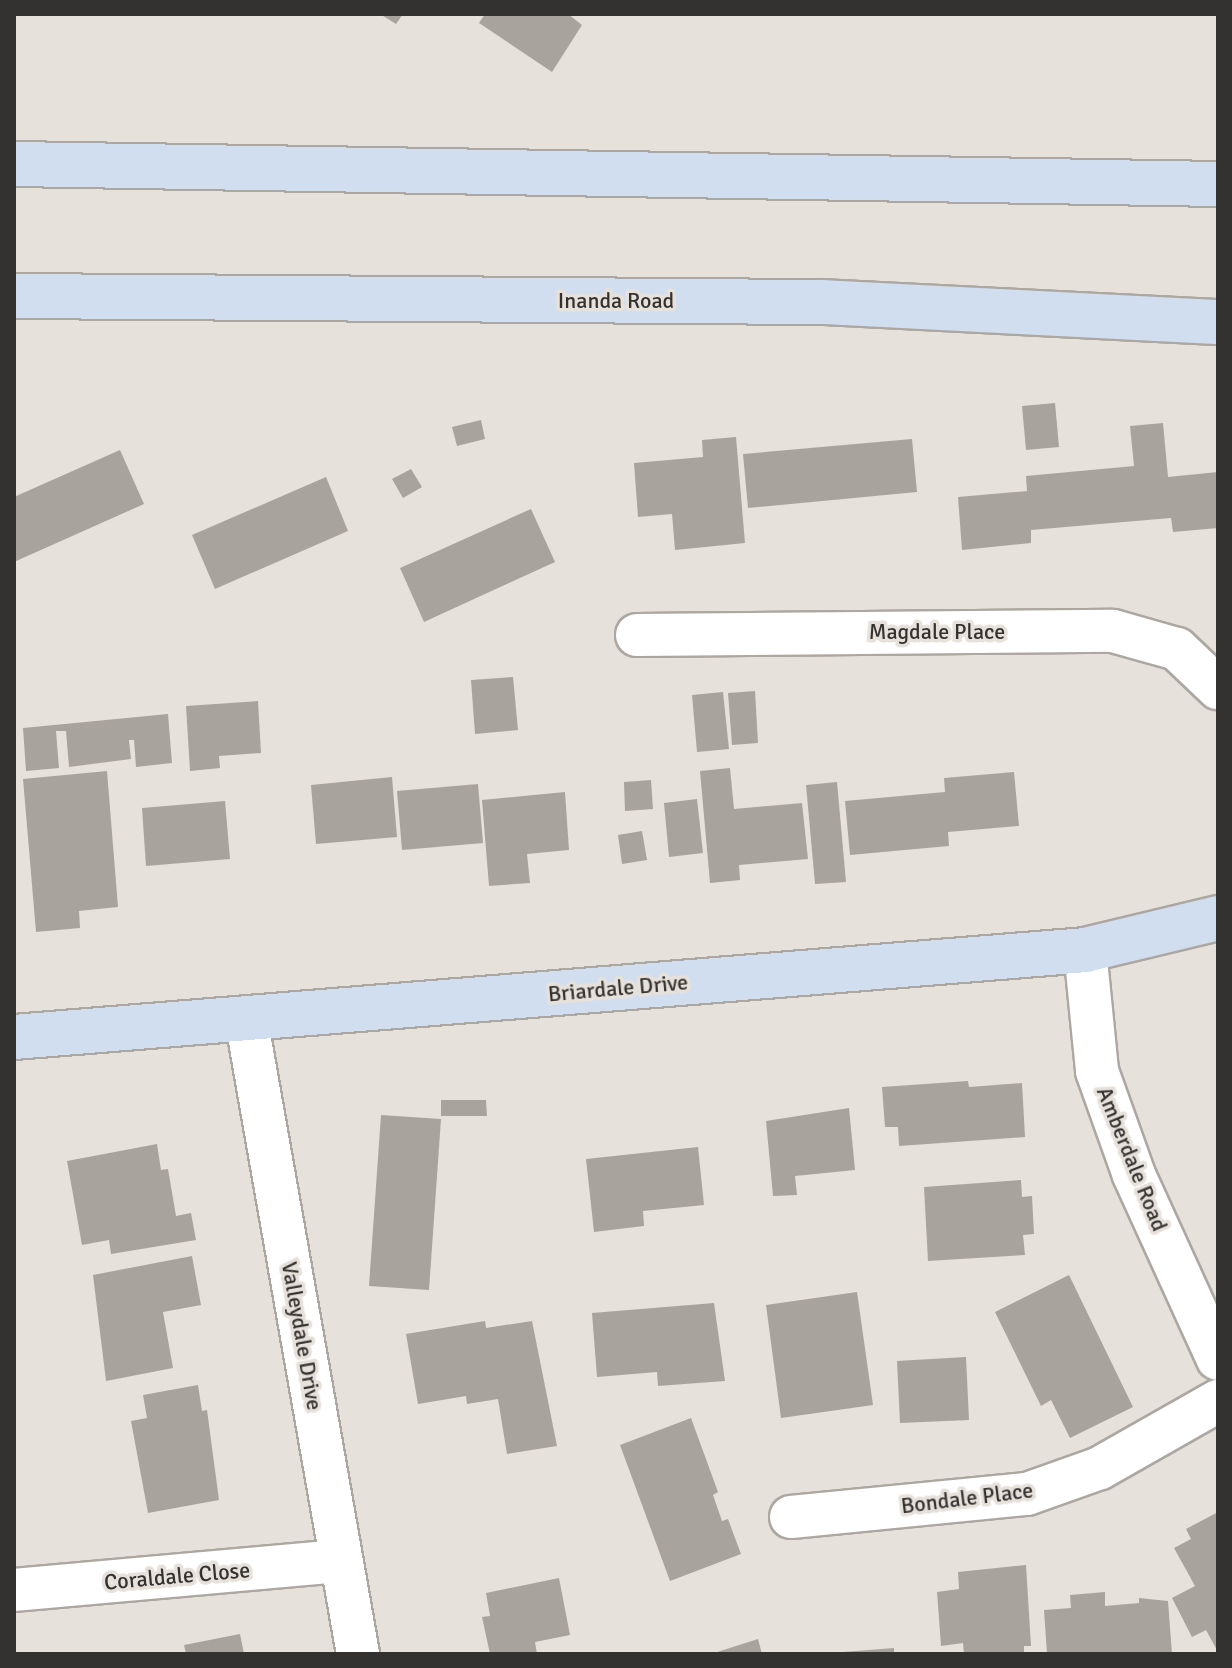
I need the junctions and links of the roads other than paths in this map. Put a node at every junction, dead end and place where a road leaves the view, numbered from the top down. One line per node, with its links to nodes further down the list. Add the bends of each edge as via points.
1 (14, 164): 2 (main road)
2 (1218, 184)
3 (14, 296): 4 (main road, Inanda Road, via 822,302)
4 (1218, 322)
5 (637, 635): 6 (street, Magdale Place, via 1113,631 1177,649)
6 (1218, 688)
7 (1218, 918): 8 (main road, Briardale Drive)
8 (1085, 950): 9 (main road, Briardale Drive); 11 (street, Amberdale Road, via 1097,1071 1134,1175)
9 (246, 1018): 10 (main road, Briardale Drive); 14 (street, Valleydale Drive)
10 (14, 1037)
11 (1218, 1359)
12 (1218, 1401): 13 (street, Bondale Place, via 1100,1468 1027,1494)
13 (791, 1517)
14 (341, 1561): 15 (street, Coraldale Close); 16 (street, Valleydale Drive)
15 (14, 1590)
16 (358, 1654)

